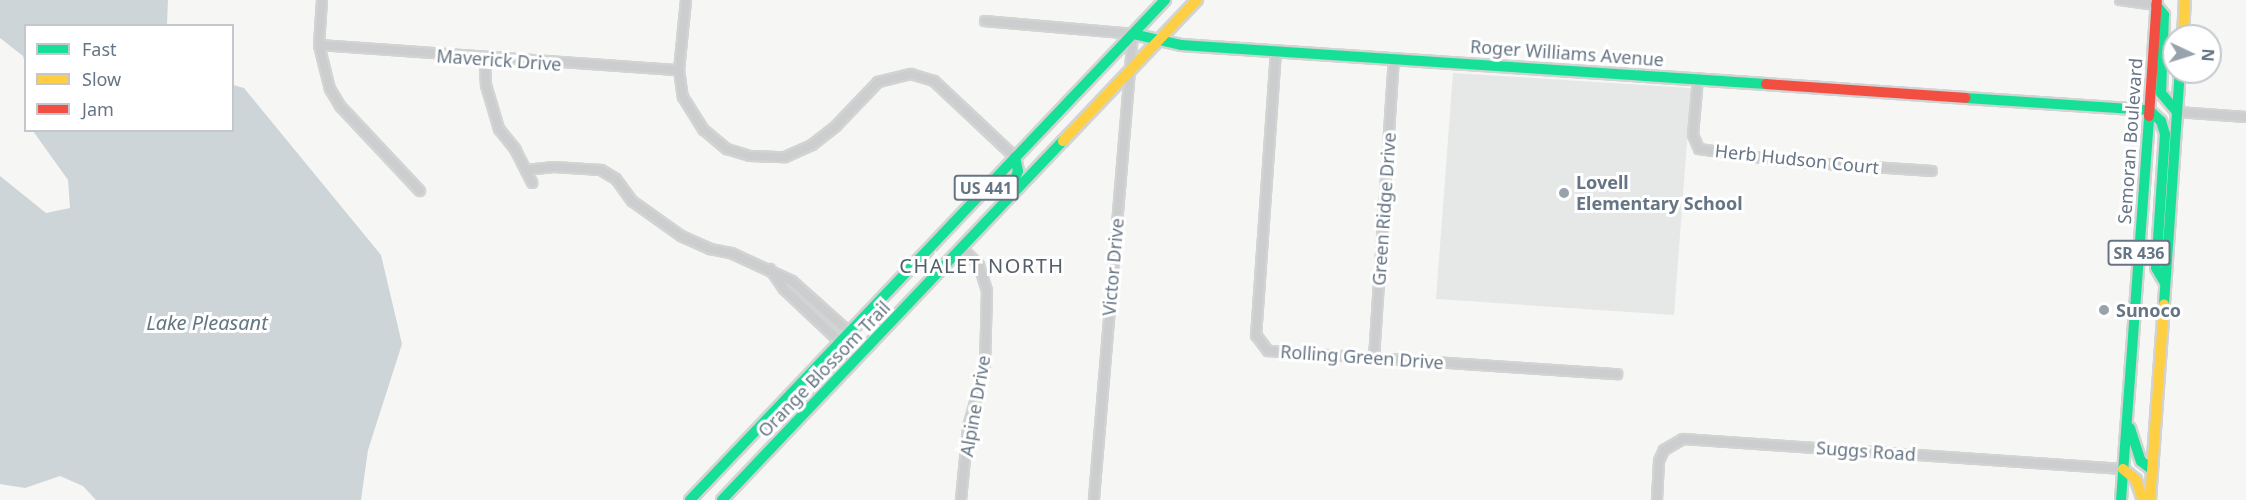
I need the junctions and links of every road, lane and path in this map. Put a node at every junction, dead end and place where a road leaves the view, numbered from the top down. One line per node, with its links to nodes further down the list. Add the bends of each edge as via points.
1 (322, 0): 12 (street)
2 (686, 0): 16 (street)
3 (1165, 0): 10 (main road, Orange Blossom Trail / US 441)
4 (1197, 0): 11 (main road, Orange Blossom Trail / US 441)
5 (2120, 0): 7 (street)
6 (2186, 0): 9 (main road)
7 (2156, 3): 20 (main road, Semoran Boulevard / SR 436); 21 (main road, via 2164,15 2161,93)
8 (985, 21): 10 (street, Roger Williams Avenue)
9 (2184, 24)
10 (1132, 34): 11 (main road, Roger Williams Avenue); 17 (street, Victor Drive); 23 (main road, Orange Blossom Trail / US 441)
11 (1159, 40): 13 (main road, Roger Williams Avenue); 17 (main road, Orange Blossom Trail / US 441)
12 (319, 45): 15 (street, Maverick Drive); 27 (street, via 323,71 341,107)
13 (1276, 51): 14 (main road, Roger Williams Avenue); 34 (street, Rolling Green Drive, via 1256,335 1268,351)
14 (1394, 59): 18 (main road, Roger Williams Avenue); 34 (street, Green Ridge Drive)
15 (485, 60): 16 (street, Maverick Drive); 24 (street, via 489,103 499,129)
16 (679, 70): 23 (street, via 683,97 704,130 727,149 750,156 785,157 812,145 878,82 904,74 934,81)
17 (1128, 73): 28 (main road, Orange Blossom Trail / US 441); 43 (street, Victor Drive)
18 (1698, 78): 20 (main road, Roger Williams Avenue); 25 (street, Herb Hudson Court, via 1693,135 1699,149 1783,161)
19 (2179, 84): 21 (main road, SR 436)
20 (2149, 110): 31 (main road, via 2161,121 2165,134 2156,267); 36 (main road, Semoran Boulevard / SR 436)
21 (2177, 112): 22 (street); 31 (main road, SR 436)
22 (2246, 117)
23 (1015, 157): 28 (main road, via 1018,171); 32 (main road, Orange Blossom Trail / US 441)
24 (526, 170): 26 (street); 30 (street, via 554,166 601,170 616,179 632,201 681,236)
25 (1932, 171)
26 (532, 183)
27 (420, 191)
28 (1008, 199): 29 (main road, Orange Blossom Trail / US 441)
29 (962, 248): 41 (main road, Orange Blossom Trail / US 441); 42 (street, Alpine Drive, via 979,264 987,291 985,367 968,427)
30 (770, 268): 32 (street, via 792,280); 33 (street, via 784,289)
31 (2165, 284): 38 (main road, SR 436)
32 (849, 332): 33 (main road, Orange Blossom Trail / US 441)
33 (840, 342): 39 (main road, Orange Blossom Trail / US 441)
34 (1374, 358): 35 (street, Rolling Green Drive)
35 (1617, 374)
36 (2128, 403): 37 (main road, Semoran Boulevard / SR 436); 38 (main road, via 2134,446 2141,461)
37 (2123, 469): 44 (street, Suggs Road, via 1683,439 1664,450 1659,461); 45 (main road, Semoran Boulevard / SR 436); 46 (main road, via 2136,480)
38 (2151, 469): 47 (main road, SR 436)
39 (704, 486): 40 (main road, Orange Blossom Trail / US 441); 41 (main road)
40 (690, 500)
41 (720, 500)
42 (961, 500)
43 (1094, 500)
44 (1657, 500)
45 (2121, 500)
46 (2144, 500)
47 (2150, 500)

